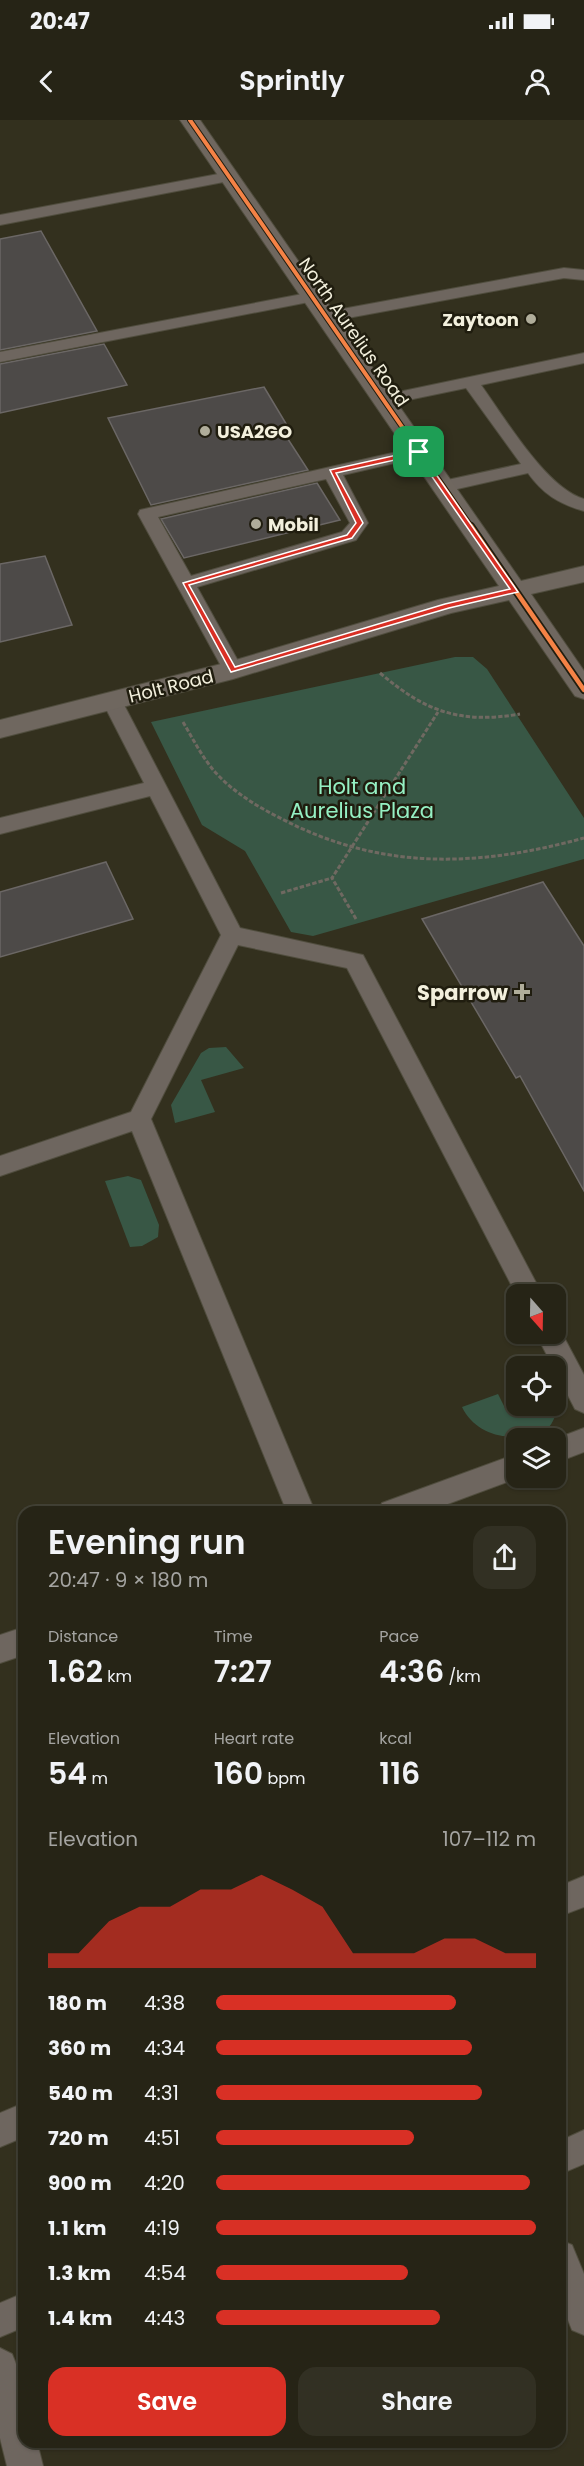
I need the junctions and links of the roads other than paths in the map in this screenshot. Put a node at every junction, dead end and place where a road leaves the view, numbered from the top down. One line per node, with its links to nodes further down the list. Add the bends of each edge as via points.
1 (190, 120): 2 (street, North Aurelius Road)
2 (229, 177): 3 (lane); 5 (street, North Aurelius Road)
3 (0, 220)
4 (584, 275): 6 (lane, via 564,273)
5 (313, 297): 6 (street, North Aurelius Road); 7 (lane)
6 (326, 317): 10 (street, North Aurelius Road)
7 (0, 357)
8 (584, 358): 9 (lane)
9 (470, 382): 10 (lane); 12 (lane)
10 (384, 400): 11 (street, North Aurelius Road)
11 (419, 452): 13 (lane); 14 (street, North Aurelius Road)
12 (533, 467): 14 (lane); 15 (lane, via 556,494)
13 (332, 472): 17 (lane, via 359,523 349,536); 17 (lane, via 147,514)
14 (444, 486): 18 (street, North Aurelius Road)
15 (584, 505)
16 (584, 574): 18 (street, Holt Road)
17 (185, 584): 19 (lane)
18 (515, 590): 19 (street, Holt Road, via 447,606); 20 (street, North Aurelius Road)
19 (233, 670): 21 (street, Holt Road)
20 (584, 690)
21 (112, 701): 22 (street, Holt Road); 23 (lane)
22 (0, 729)
23 (156, 787): 24 (lane); 25 (lane)
24 (0, 826)
25 (232, 935): 26 (lane); 28 (lane, via 356,961)
26 (139, 1119): 27 (lane); 34 (lane)
27 (0, 1166)
28 (524, 1284)
29 (554, 1344): 30 (lane)
30 (584, 1401)
31 (584, 1440): 32 (lane)
32 (566, 1447)
33 (506, 1470): 35 (lane)
34 (299, 1506)
35 (408, 1506)
36 (18, 1643): 37 (lane)
37 (0, 1649)
38 (584, 1891): 39 (lane)
39 (566, 1898)
40 (18, 2122): 41 (lane)
41 (0, 2130)
42 (584, 2147): 43 (lane)
43 (566, 2155)
44 (566, 2272): 46 (lane)
45 (18, 2312): 47 (lane)
46 (584, 2318)
47 (0, 2320)
48 (0, 2366): 49 (lane)
49 (18, 2438)
50 (20, 2448): 51 (lane)
51 (25, 2466)

